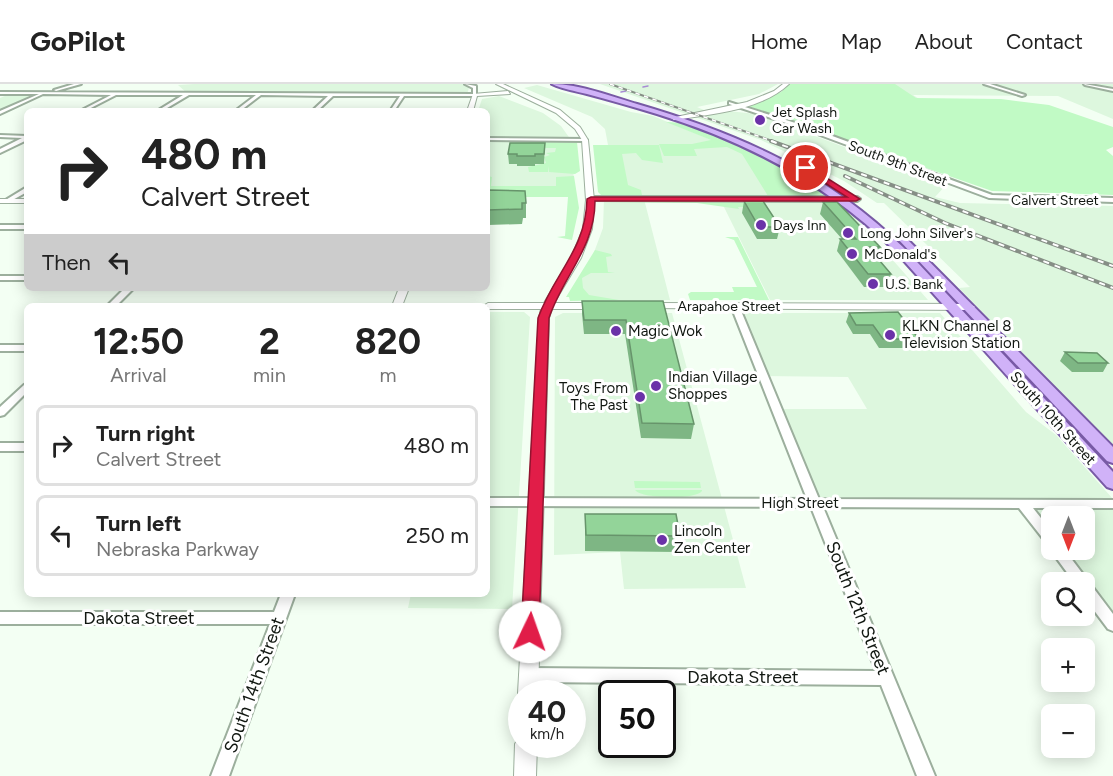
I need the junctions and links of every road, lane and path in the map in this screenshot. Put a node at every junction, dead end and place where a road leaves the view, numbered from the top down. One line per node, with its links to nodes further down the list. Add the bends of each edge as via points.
1 (79, 84): 15 (street)
2 (467, 84): 22 (street, via 475,87)
3 (499, 84): 32 (main road)
4 (555, 84): 34 (main road)
5 (570, 84): 34 (main road)
6 (986, 84): 12 (street)
7 (1010, 84): 12 (street)
8 (1086, 84): 13 (street)
9 (489, 85): 16 (main road)
10 (179, 86): 18 (street)
11 (784, 86): 24 (main road); 25 (main road, via 766,98)
12 (995, 86): 23 (street)
13 (1113, 90)
14 (0, 93): 15 (street)
15 (46, 93): 17 (street); 33 (street)
16 (508, 93): 22 (main road); 32 (main road)
17 (117, 94): 18 (street); 26 (street)
18 (188, 94): 19 (street); 27 (street)
19 (260, 94): 20 (street); 28 (street)
20 (331, 95): 21 (street); 29 (street)
21 (403, 95): 22 (street); 30 (street)
22 (475, 95): 31 (main road)
23 (1023, 95)
24 (731, 103): 25 (street, South 9th Street); 34 (main road)
25 (738, 105): 34 (main road); 45 (street, South 9th Street)
26 (88, 108)
27 (164, 108)
28 (241, 108)
29 (317, 108)
30 (394, 108)
31 (471, 108)
32 (554, 111): 39 (main road, via 575,124)
33 (0, 113)
34 (675, 117): 43 (main road, South 10th Street, via 764,153); 44 (main road, South 10th Street, via 784,156)
35 (0, 136): 36 (street)
36 (24, 137)
37 (24, 139): 40 (street)
38 (490, 139): 39 (street)
39 (585, 140): 42 (main road)
40 (0, 151)
41 (24, 191): 48 (street)
42 (591, 199): 43 (street); 56 (main road, via 584,242)
43 (843, 199): 44 (street); 60 (main road, South 10th Street, via 882,232)
44 (856, 199): 61 (main road, South 10th Street, via 910,243)
45 (998, 199): 46 (street, Calvert Street)
46 (1113, 200)
47 (24, 201): 48 (main road)
48 (2, 202)
49 (0, 227): 50 (street)
50 (24, 227)
51 (0, 278): 52 (street)
52 (24, 278)
53 (127, 291): 54 (street)
54 (114, 303)
55 (490, 306): 56 (main road)
56 (547, 306): 57 (main road); 71 (main road, via 542,336)
57 (615, 306)
58 (635, 306): 59 (main road, Arapahoe Street)
59 (735, 306): 60 (main road, Arapahoe Street); 72 (street, South 12th Street)
60 (952, 307): 61 (main road, Arapahoe Street); 69 (main road, South 10th Street)
61 (970, 307): 68 (main road, South 10th Street)
62 (0, 348): 63 (street)
63 (24, 348)
64 (24, 390): 65 (street)
65 (0, 413)
66 (0, 447): 67 (street)
67 (24, 447)
68 (1113, 457)
69 (1113, 483)
70 (490, 502): 71 (street, High Street)
71 (536, 502): 72 (street, High Street); 81 (main road)
72 (816, 503): 73 (street, High Street); 82 (street, South 12th Street)
73 (1023, 504): 74 (street, High Street); 75 (street)
74 (1113, 504)
75 (1041, 528)
76 (287, 597): 79 (street, South 14th Street)
77 (1095, 601): 80 (street)
78 (0, 618): 79 (street, Dakota Street)
79 (279, 618): 85 (street, South 14th Street)
80 (1113, 625)
81 (528, 675): 82 (street, Dakota Street); 83 (main road)
82 (886, 678): 87 (street, South 12th Street)
83 (528, 680)
84 (526, 758): 86 (main road)
85 (220, 776)
86 (525, 776)
87 (926, 776)

